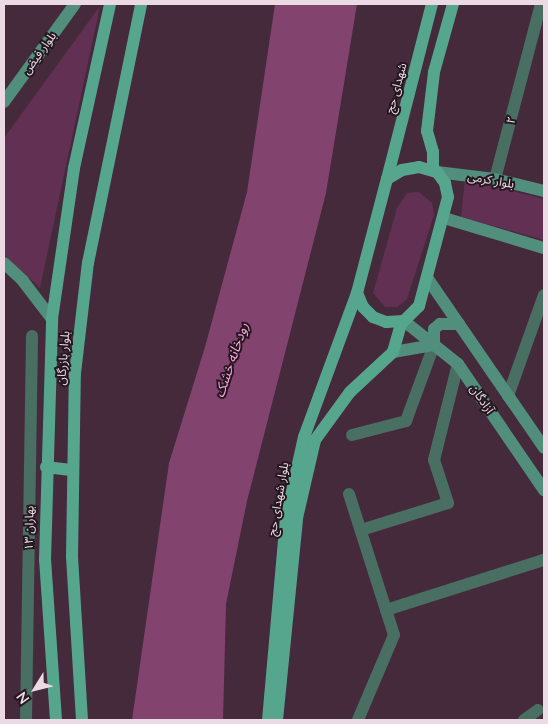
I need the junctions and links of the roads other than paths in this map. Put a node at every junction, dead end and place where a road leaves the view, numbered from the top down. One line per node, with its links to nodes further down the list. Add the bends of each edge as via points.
1 (75, 4): 7 (main road, بلوار فیض)
2 (110, 4): 18 (main road, بلوار بازرگان, via 74,168)
3 (141, 4): 29 (main road, بلوار بازرگان, via 88,263 75,372)
4 (432, 4): 9 (main road, شهدای حج)
5 (454, 4): 8 (main road, via 434,72 427,131)
6 (541, 4): 10 (street, ۲)
7 (4, 102)
8 (435, 171): 9 (main road, via 419,167 402,170); 10 (main road, بلوار کرمی); 12 (main road, via 445,183 448,197)
9 (387, 179): 16 (main road, شهدای حج)
10 (495, 179): 11 (main road, بلوار کرمی)
11 (544, 191)
12 (444, 218): 13 (main road); 15 (main road)
13 (544, 248)
14 (4, 263): 18 (main road, via 23,281)
15 (428, 279): 19 (main road, via 419,306); 20 (main road, آزادگان)
16 (357, 293): 19 (main road, via 363,307 373,317 386,322); 39 (main road, بلوار شهدای حج, via 304,437 286,518)
17 (544, 295): 25 (street)
18 (52, 319): 28 (main road, بلوار بازرگان)
19 (403, 321): 22 (main road, آزادگان); 23 (main road)
20 (459, 324): 22 (main road, via 440,324 434,329); 25 (main road, آزادگان)
21 (32, 336): 36 (street, بهاران ۱۳)
22 (434, 345): 23 (main road); 24 (main road, آزادگان); 26 (street, via 406,421)
23 (393, 352): 40 (main road, بلوار شهدای حج, via 350,392 315,440 297,518)
24 (458, 364): 30 (main road, آزادگان); 32 (street, via 434,460 448,503)
25 (508, 396): 27 (main road, آزادگان)
26 (352, 435)
27 (544, 448)
28 (46, 467): 29 (main road); 37 (main road, بلوار بازرگان, via 45,560)
29 (71, 470): 38 (main road, بلوار بازرگان, via 72,558)
30 (544, 490)
31 (349, 494): 32 (street)
32 (361, 530): 34 (street)
33 (544, 560): 34 (street)
34 (386, 610): 41 (street, via 394,635)
35 (538, 710): 42 (street)
36 (26, 720)
37 (56, 720)
38 (82, 720)
39 (268, 720)
40 (277, 720)
41 (358, 720)
42 (524, 720)

